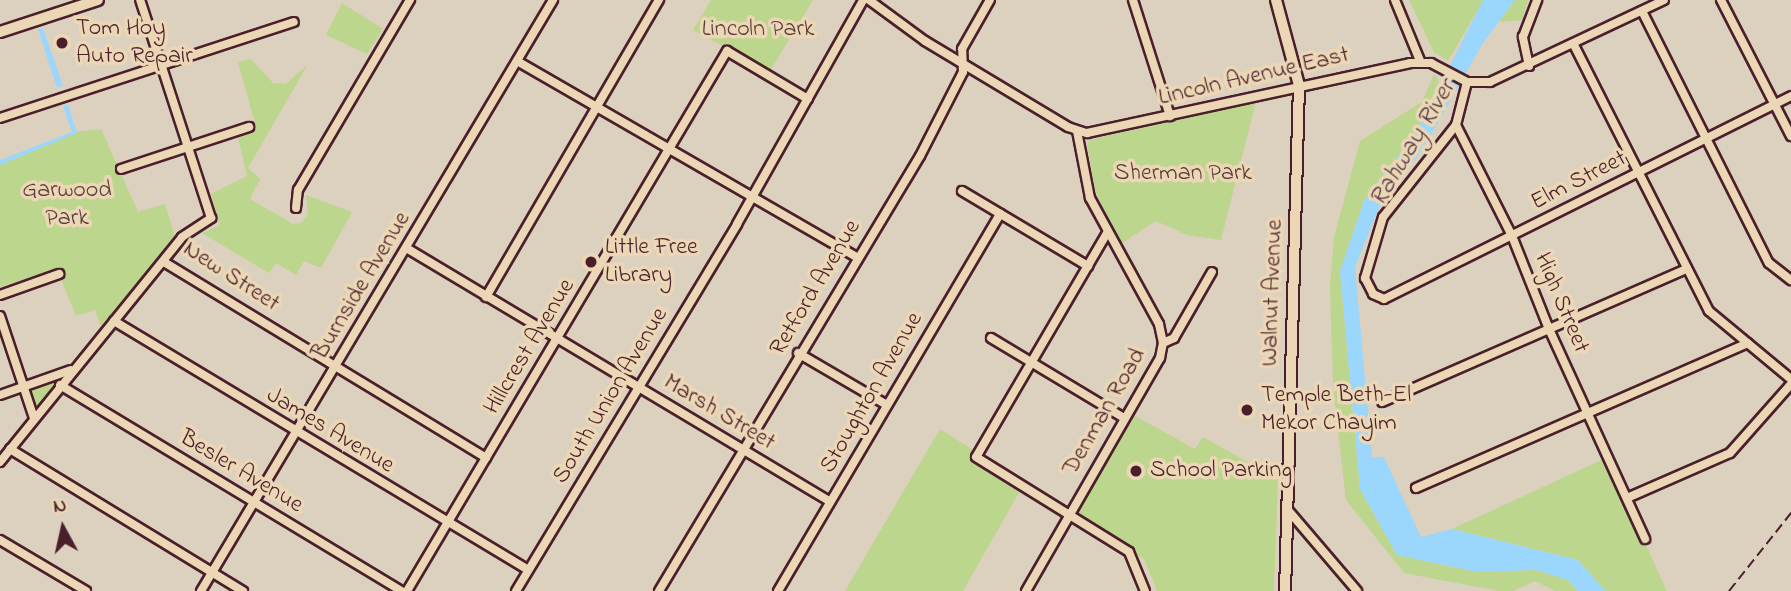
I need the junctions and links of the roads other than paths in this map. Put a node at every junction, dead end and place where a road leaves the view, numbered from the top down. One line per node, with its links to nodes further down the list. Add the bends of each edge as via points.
1 (99, 0): 17 (street)
2 (140, 0): 22 (street, New Street)
3 (410, 0): 43 (street, via 298,190)
4 (553, 0): 19 (street, Burnside Avenue)
5 (659, 0): 29 (street)
6 (863, 0): 27 (street, South Union Avenue)
7 (869, 0): 20 (street)
8 (990, 0): 20 (street, Retford Avenue, via 962,49)
9 (1133, 0): 30 (street)
10 (1276, 0): 25 (street, Walnut Avenue)
11 (1395, 0): 21 (street)
12 (1537, 0): 23 (street, via 1523,37)
13 (1664, 0): 15 (street)
14 (1721, 0): 28 (street)
15 (1643, 11): 18 (street); 36 (street)
16 (294, 22): 22 (street)
17 (0, 32)
18 (1574, 45): 23 (street); 40 (street)
19 (517, 61): 29 (street); 47 (street, Burnside Avenue)
20 (963, 63): 34 (street); 48 (street, Retford Avenue, via 963,72 920,156)
21 (1421, 63): 24 (street, Lincoln Avenue East); 25 (street, Lincoln Avenue East)
22 (162, 64): 31 (street); 37 (street, New Street)
23 (1529, 66): 24 (street, via 1490,82)
24 (1465, 81): 32 (street)
25 (1299, 85): 30 (street, Lincoln Avenue East); 88 (street, Walnut Avenue)
26 (1791, 96): 28 (street, Elm Street)
27 (807, 99): 38 (street, Hillcrest Avenue, via 727,51); 42 (street, South Union Avenue)
28 (1774, 104): 35 (street); 36 (street, Elm Street)
29 (596, 107): 38 (street); 56 (street)
30 (1170, 116): 34 (street, Lincoln Avenue East, via 1097,133)
31 (0, 118)
32 (1456, 125): 46 (street, High Street); 46 (street, Elm Street, via 1384,217 1365,278 1373,294 1384,299)
33 (249, 127): 37 (street)
34 (1077, 131): 45 (street, Denman Road, via 1084,180)
35 (1791, 136)
36 (1706, 139): 40 (street, Elm Street); 54 (street, via 1769,263)
37 (189, 147): 39 (street); 49 (street, New Street, via 211,218 181,237)
38 (671, 148): 42 (street); 61 (street, Hillcrest Avenue)
39 (121, 169)
40 (1639, 173): 46 (street, Elm Street); 51 (street)
41 (961, 191): 44 (street)
42 (752, 197): 48 (street); 72 (street, South Union Avenue)
43 (296, 208)
44 (1000, 214): 50 (street); 75 (street, Stoughton Avenue)
45 (1107, 233): 50 (street); 62 (street, Denman Road, via 1159,324)
46 (1512, 236): 59 (street, High Street)
47 (408, 249): 56 (street, Marsh Street); 66 (street, Burnside Avenue)
48 (856, 257): 64 (street, Retford Avenue)
49 (164, 262): 58 (street); 66 (street, New Street)
50 (1088, 266): 65 (street)
51 (1687, 269): 59 (street); 63 (street, via 1709,311)
52 (1212, 272): 62 (street, via 1174,338)
53 (59, 274): 55 (street)
54 (1791, 280)
55 (0, 295)
56 (486, 297): 61 (street, Marsh Street)
57 (0, 316): 71 (street)
58 (114, 321): 67 (street); 79 (street, James Avenue)
59 (1549, 329): 74 (street); 76 (street, High Street)
60 (991, 338): 65 (street)
61 (557, 339): 72 (street, Marsh Street); 82 (street, Hillcrest Avenue)
62 (1163, 343): 78 (street, Denman Road, via 1160,358)
63 (1748, 343): 68 (street); 76 (street)
64 (798, 354): 75 (street); 81 (street, Retford Avenue)
65 (1031, 362): 78 (street); 89 (street, via 976,457)
66 (337, 366): 79 (street, Burnside Avenue); 82 (street, New Street)
67 (74, 369): 70 (street); 71 (street)
68 (1791, 379)
69 (1791, 384): 85 (street, via 1730,453)
70 (61, 385): 77 (street); 87 (street, Besler Avenue)
71 (23, 387): 73 (street); 77 (street)
72 (638, 388): 81 (street, Marsh Street); 93 (street, South Union Avenue)
73 (0, 395)
74 (1382, 402)
75 (887, 405): 86 (street, Stoughton Avenue)
76 (1589, 413): 84 (street); 85 (street, High Street)
77 (34, 418): 80 (street)
78 (1125, 418): 89 (street, Denman Road)
79 (296, 434): 87 (street, Burnside Avenue); 90 (street, James Avenue)
80 (10, 449): 83 (street); 94 (street)
81 (741, 449): 86 (street, Marsh Street); 100 (street, Retford Avenue)
82 (486, 458): 90 (street, Hillcrest Avenue)
83 (0, 462)
84 (1416, 488)
85 (1627, 498): 91 (street, High Street)
86 (830, 502): 101 (street, Stoughton Avenue)
87 (254, 503): 94 (street, Burnside Avenue); 99 (street, Besler Avenue)
88 (1287, 509): 104 (street, Walnut Avenue); 105 (street)
89 (1068, 514): 102 (street, Denman Road); 103 (street, via 1129,552)
90 (448, 522): 93 (street, James Avenue); 99 (street, Hillcrest Avenue)
91 (1645, 539)
92 (0, 540): 96 (street)
93 (528, 570): 95 (street, South Union Avenue)
94 (213, 573): 97 (street, Burnside Avenue); 98 (street)
95 (519, 590)
96 (86, 591)
97 (201, 591)
98 (243, 591)
99 (405, 591)
100 (659, 591)
101 (778, 591)
102 (1026, 591)
103 (1145, 591)
104 (1285, 591)
105 (1357, 591)

